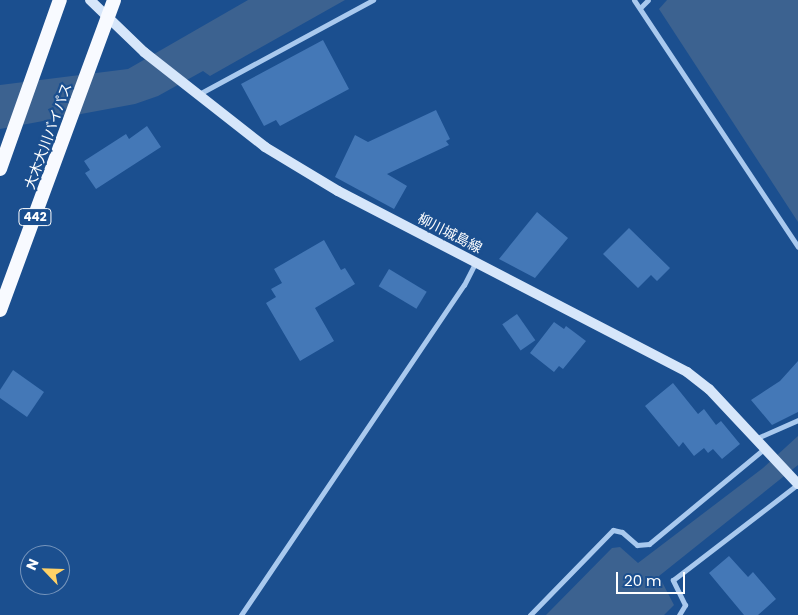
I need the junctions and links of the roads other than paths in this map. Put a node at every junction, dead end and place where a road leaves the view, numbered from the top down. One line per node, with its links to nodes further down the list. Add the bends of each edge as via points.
1 (60, 0): 10 (highway)
2 (90, 0): 8 (main road, 柳川城島線)
3 (114, 0): 8 (highway, 大木大川バイパス / 442)
4 (373, 0): 9 (street)
5 (634, 0): 7 (street)
6 (648, 0): 7 (street)
7 (640, 8): 11 (street)
8 (108, 17): 9 (main road, 柳川城島線, via 144,52); 13 (highway, 大木大川バイパス / 442)
9 (199, 94): 12 (main road, 柳川城島線, via 265,147 338,191)
10 (0, 169)
11 (798, 247)
12 (476, 261): 15 (main road, 柳川城島線, via 687,372 709,389); 18 (street, via 464,285)
13 (0, 310)
14 (798, 420): 15 (street)
15 (755, 439): 16 (main road, 柳川城島線)
16 (765, 448): 17 (main road, 柳川城島線); 19 (street, via 649,544 636,545 622,532 613,530)
17 (797, 483): 20 (street, via 672,580 685,605)
18 (241, 615)
19 (530, 615)
20 (679, 615)

